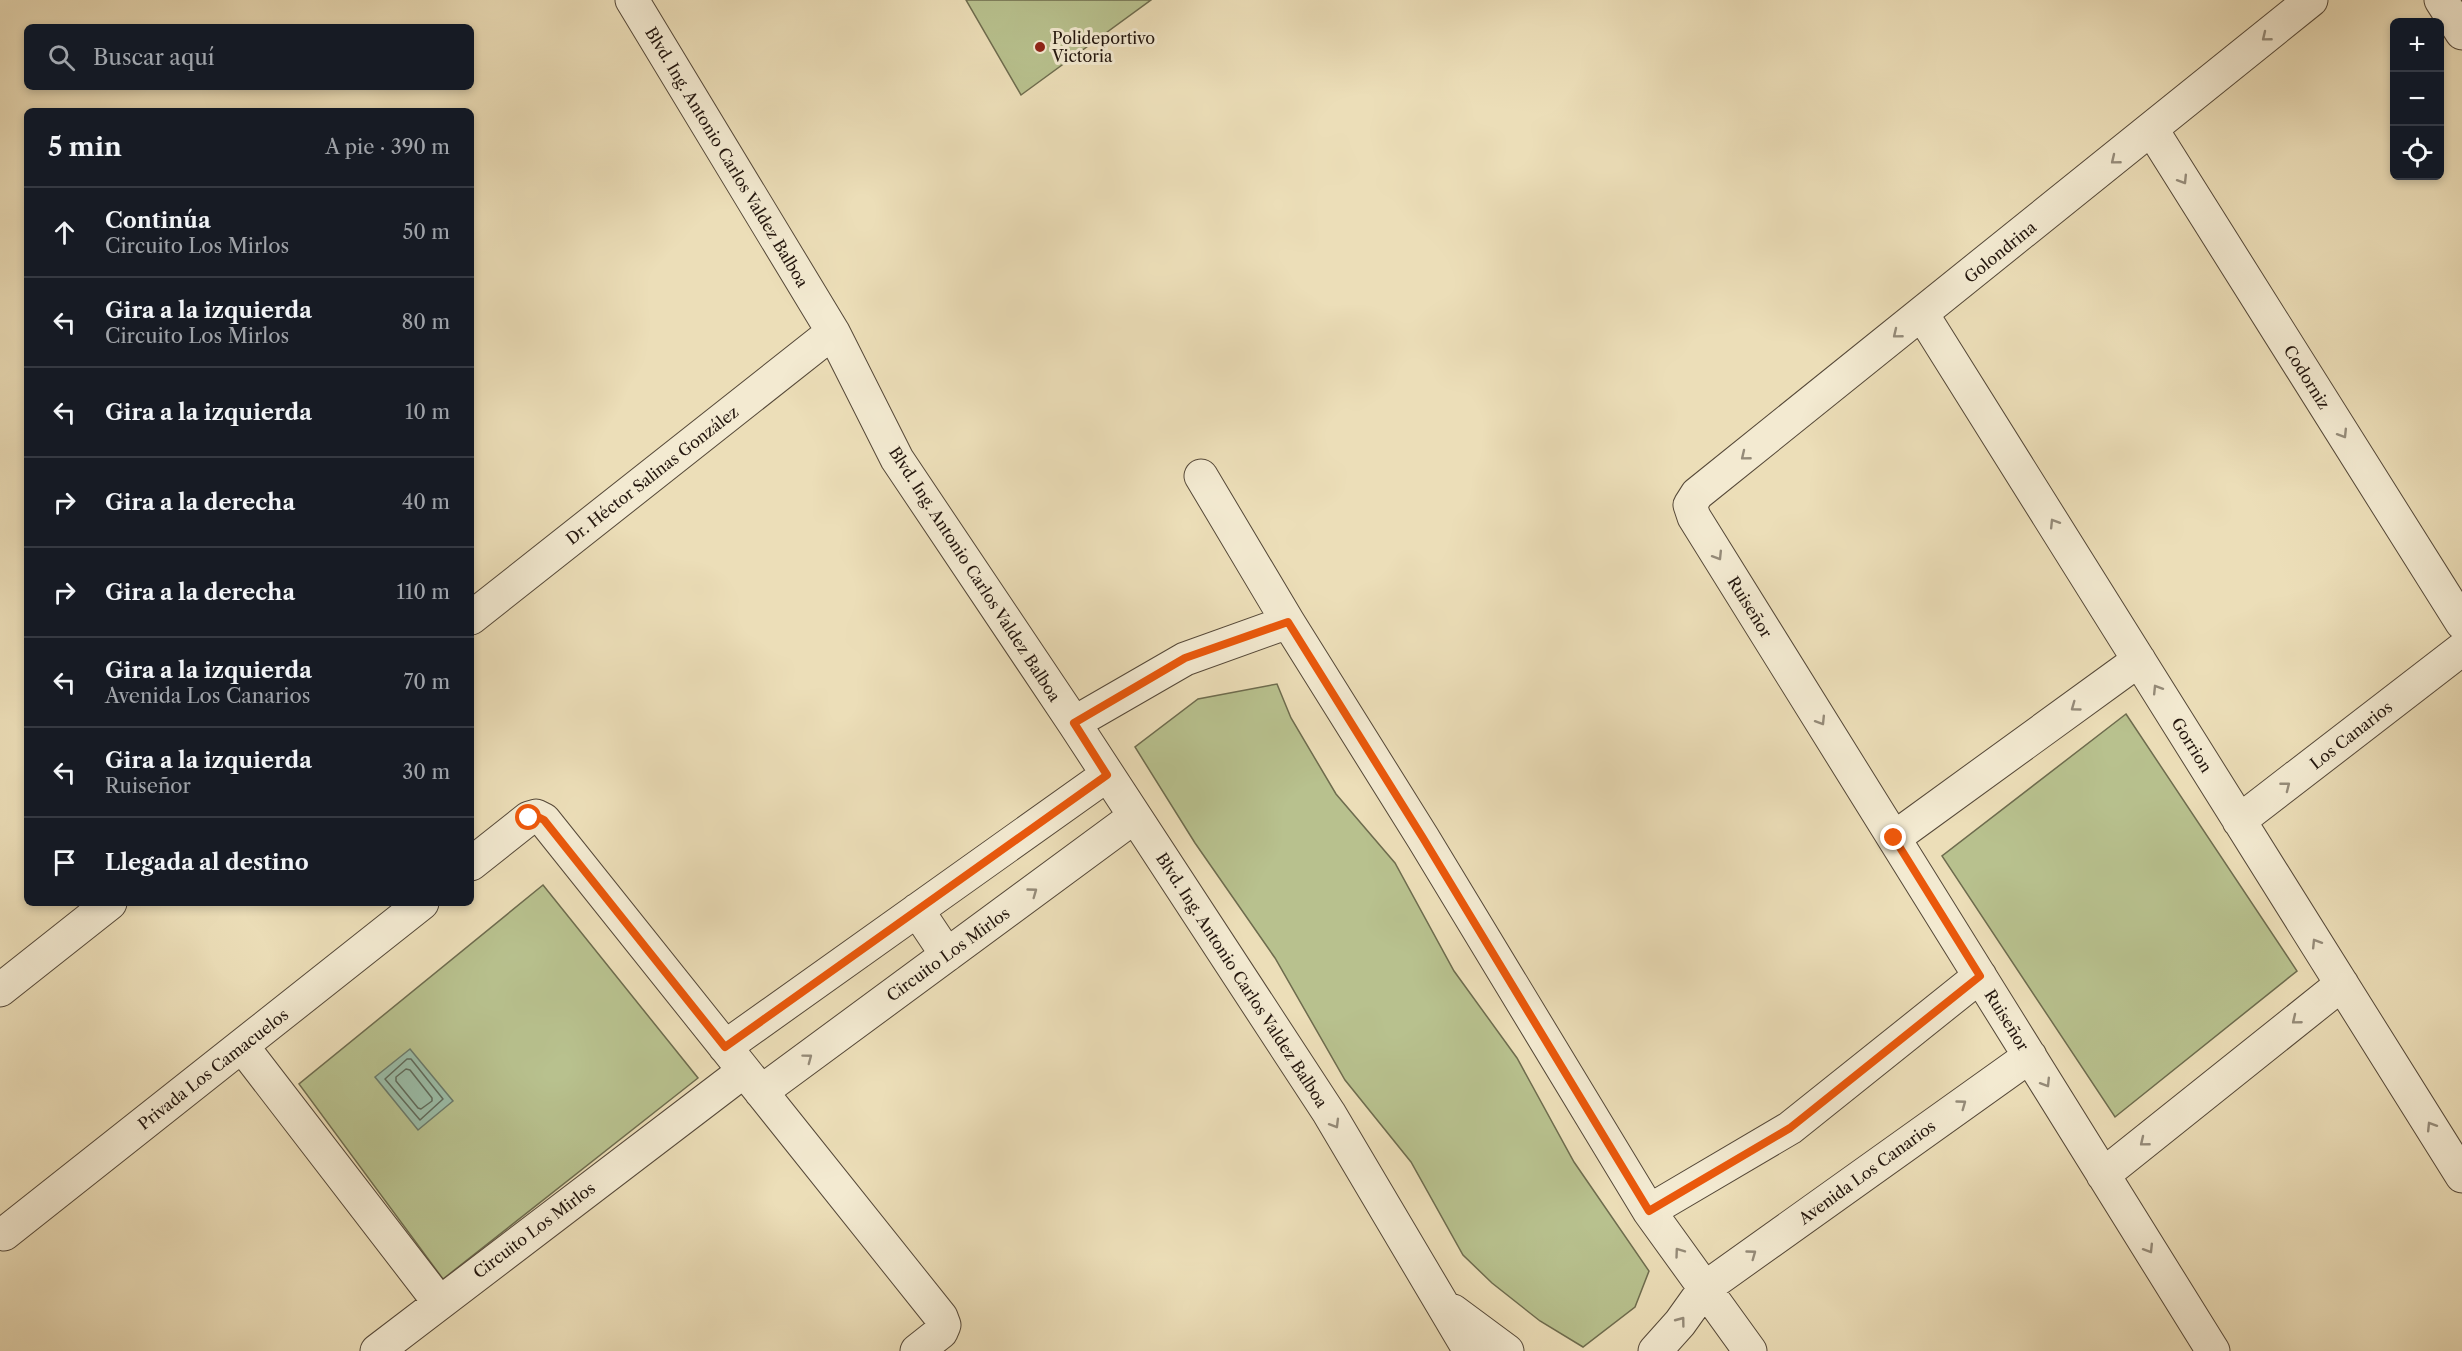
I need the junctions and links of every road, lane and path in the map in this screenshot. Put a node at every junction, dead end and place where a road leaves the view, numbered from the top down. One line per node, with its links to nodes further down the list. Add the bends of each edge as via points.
1 (632, 0): 7 (street, Blvd. Ing. Antonio Carlos Valdez Balboa)
2 (2311, 0): 5 (street, Golondrina, one-way to 5)
3 (2441, 0): 4 (street)
4 (2462, 33)
5 (2152, 130): 6 (street, Golondrina, one-way to 6); 12 (street, Codorniz, one-way to 12)
6 (1922, 314): 9 (street, Golondrina, one-way to 9, via 1697,494); 14 (street, Gorrion, one-way to 6)
7 (833, 332): 10 (street, Dr. Héctor Salinas González); 15 (street, Blvd. Ing. Antonio Carlos Valdez Balboa, via 897,459)
8 (1201, 476): 11 (street)
9 (1690, 505): 19 (street, Ruiseñor, one-way to 19)
10 (474, 616)
11 (1288, 622): 15 (street, via 1185,658); 33 (street)
12 (2462, 624)
13 (2462, 649): 18 (street, Los Canarios, one-way to 13)
14 (2139, 660): 18 (street, Gorrion, one-way to 14); 19 (street, one-way to 19)
15 (1074, 723): 16 (street, Blvd. Ing. Antonio Carlos Valdez Balboa)
16 (1107, 775): 17 (street, Blvd. Ing. Antonio Carlos Valdez Balboa); 23 (street, Circuito Los Mirlos)
17 (1134, 817): 24 (street, Circuito Los Mirlos, one-way to 17); 37 (street, Blvd. Ing. Antonio Carlos Valdez Balboa, one-way to 37, via 1329,1113)
18 (2240, 821): 26 (street, Gorrion, one-way to 18)
19 (1894, 838): 25 (street, Ruiseñor)
20 (474, 862): 30 (street, via 529,818 544,820)
21 (106, 906): 27 (street)
22 (418, 906): 28 (street, Privada Los Camacuelos)
23 (917, 910): 24 (street); 30 (street, Circuito Los Mirlos)
24 (947, 955): 30 (street, Circuito Los Mirlos, one-way to 24)
25 (1980, 976): 29 (street, Ruiseñor); 33 (street, via 1790,1128)
26 (2342, 984): 31 (street, one-way to 31); 32 (street, Gorrion, one-way to 26)
27 (0, 990)
28 (242, 1046): 34 (street, Privada Los Camacuelos); 36 (street)
29 (2030, 1056): 31 (street, Ruiseñor, one-way to 31); 35 (street, Avenida Los Canarios, one-way to 29)
30 (743, 1070): 36 (street, Circuito Los Mirlos); 39 (street, via 941,1317 941,1332)
31 (2103, 1175): 44 (street, Ruiseñor, one-way to 44)
32 (2462, 1176)
33 (1649, 1211): 35 (street, one-way to 33)
34 (4, 1234)
35 (1705, 1288): 42 (street, Avenida Los Canarios, one-way to 35); 43 (street)
36 (439, 1302): 38 (street, Circuito Los Mirlos)
37 (1441, 1303): 40 (street, Blvd. Ing. Antonio Carlos Valdez Balboa); 41 (street)
38 (377, 1351)
39 (917, 1351)
40 (1470, 1351)
41 (1507, 1351)
42 (1655, 1351)
43 (1750, 1351)
44 (2213, 1351)

